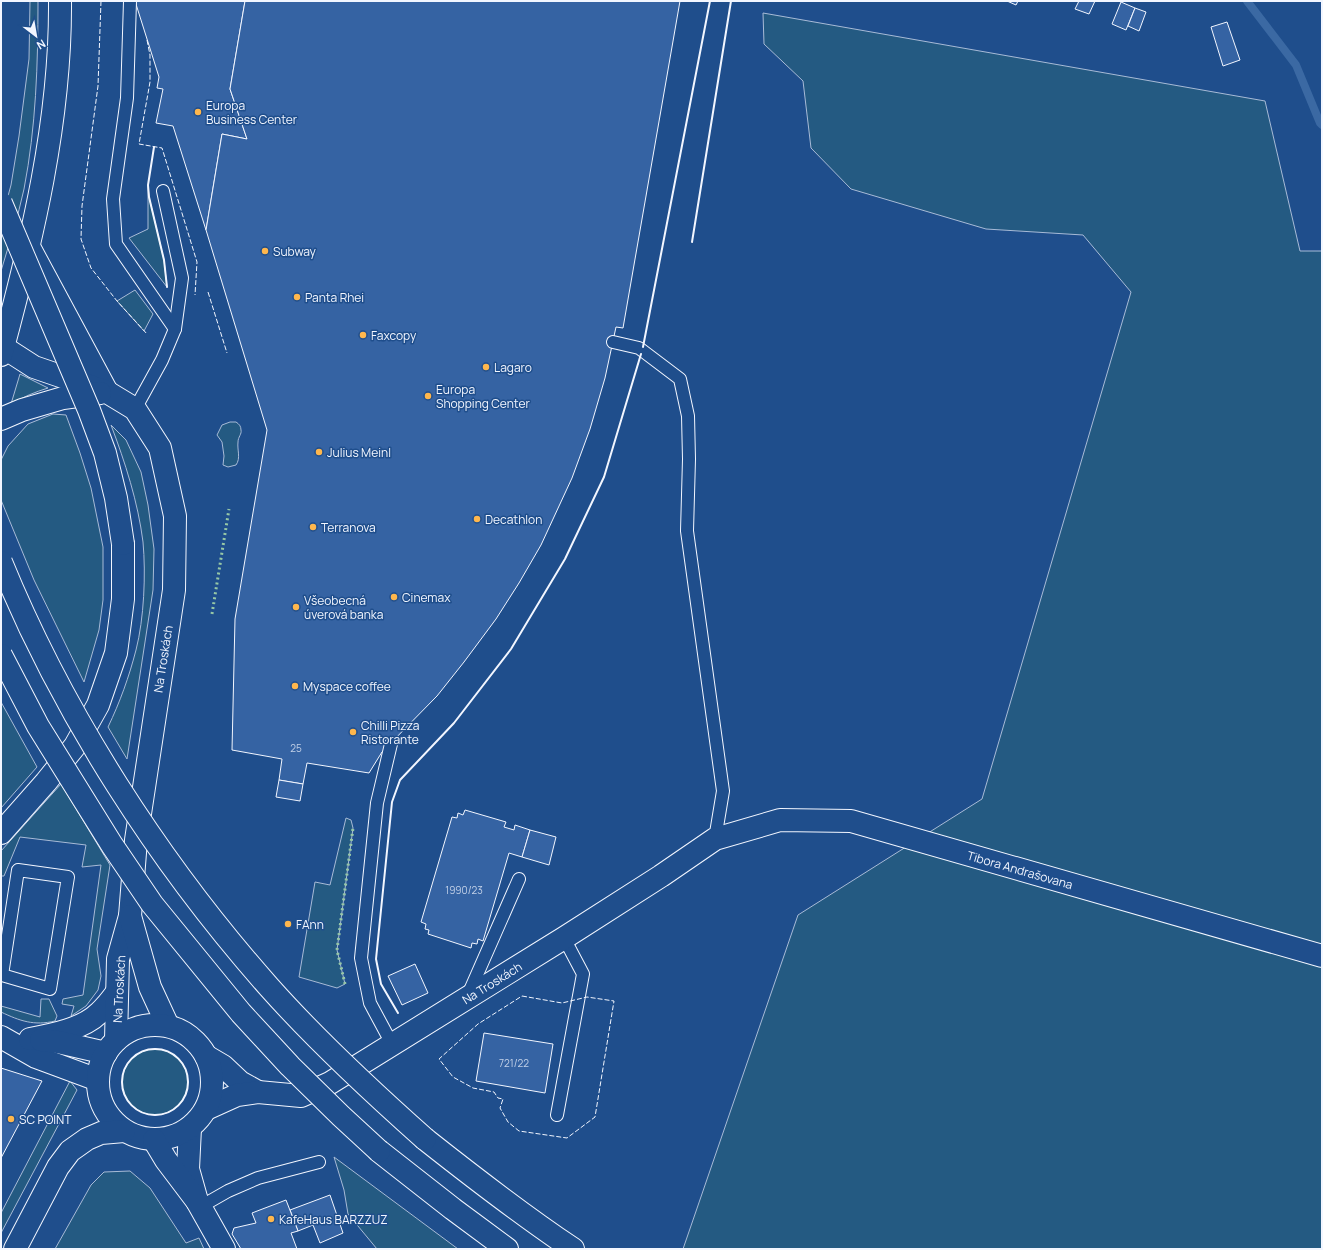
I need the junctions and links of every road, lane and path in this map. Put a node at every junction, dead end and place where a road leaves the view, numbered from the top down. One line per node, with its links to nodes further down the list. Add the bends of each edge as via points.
1 (60, 1): 5 (main road, via 60,32 52,118 42,188)
2 (130, 1): 6 (lane, via 127,98 113,199 116,244)
3 (163, 191): 6 (lane, via 182,278)
4 (1, 203): 15 (main road, bridge, via 105,453 116,498 123,544 123,599 116,653 98,705 75,746)
5 (28, 245): 8 (main road); 9 (main road)
6 (175, 329): 10 (lane, via 162,360)
7 (613, 342): 16 (lane, via 639,348 680,379 688,416 686,531 723,791)
8 (2, 349): 9 (main road, via 34,367)
9 (107, 392): 10 (main road); 11 (main road, via 63,398)
10 (135, 410): 18 (main road, Na Troskách, via 160,448 175,516 174,590 136,840)
11 (1, 419)
12 (1, 562): 42 (main road, bridge, via 36,641 106,766 181,878 225,935 275,993 367,1087 425,1139)
13 (1, 655): 41 (main road, bridge, via 38,726 112,845 152,904 241,1013 302,1077 379,1151)
14 (391, 744): 27 (lane, via 377,802 360,958 370,1003)
15 (1, 833)
16 (715, 839): 20 (main road, Na Troskách); 21 (main road, Tibora Andrašovana, via 780,820 851,821)
17 (519, 879): 23 (lane)
18 (130, 916): 22 (main road, Na Troskách, via 118,959); 24 (main road, Na Troskách, via 150,987)
19 (5, 932): 19 (lane, via 2,975 50,989 68,877 18,870)
20 (564, 938): 23 (main road, Na Troskách); 33 (lane, via 583,974)
21 (1322, 956)
22 (118, 992): 26 (main road, via 99,1014 83,1025); 28 (main road, Na Troskách)
23 (467, 998): 27 (main road, Na Troskách)
24 (168, 1026): 28 (main road, via 150,1025 132,1030); 29 (main road, via 184,1032 197,1043)
25 (2, 1037): 26 (main road); 30 (main road, via 36,1057)
26 (30, 1039): 28 (main road)
27 (392, 1044): 31 (main road, Na Troskách, via 330,1083 301,1096)
28 (111, 1047): 30 (main road, via 100,1066)
29 (206, 1056): 31 (main road, Na Troskách, via 223,1066 240,1082); 32 (main road, via 212,1073 212,1092)
30 (98, 1080): 35 (main road, via 100,1100 110,1117)
31 (258, 1092): 32 (main road, Na Troskách, via 237,1095)
32 (206, 1109): 34 (main road)
33 (557, 1115)
34 (190, 1128): 36 (main road, via 174,1136); 38 (main road, via 188,1169)
35 (124, 1131): 36 (main road); 39 (main road, via 101,1132 70,1151 58,1167)
36 (154, 1140): 38 (main road)
37 (319, 1162): 38 (lane, via 258,1178)
38 (198, 1204): 40 (main road)
39 (15, 1249)
40 (224, 1249)
41 (507, 1249)
42 (573, 1249)

